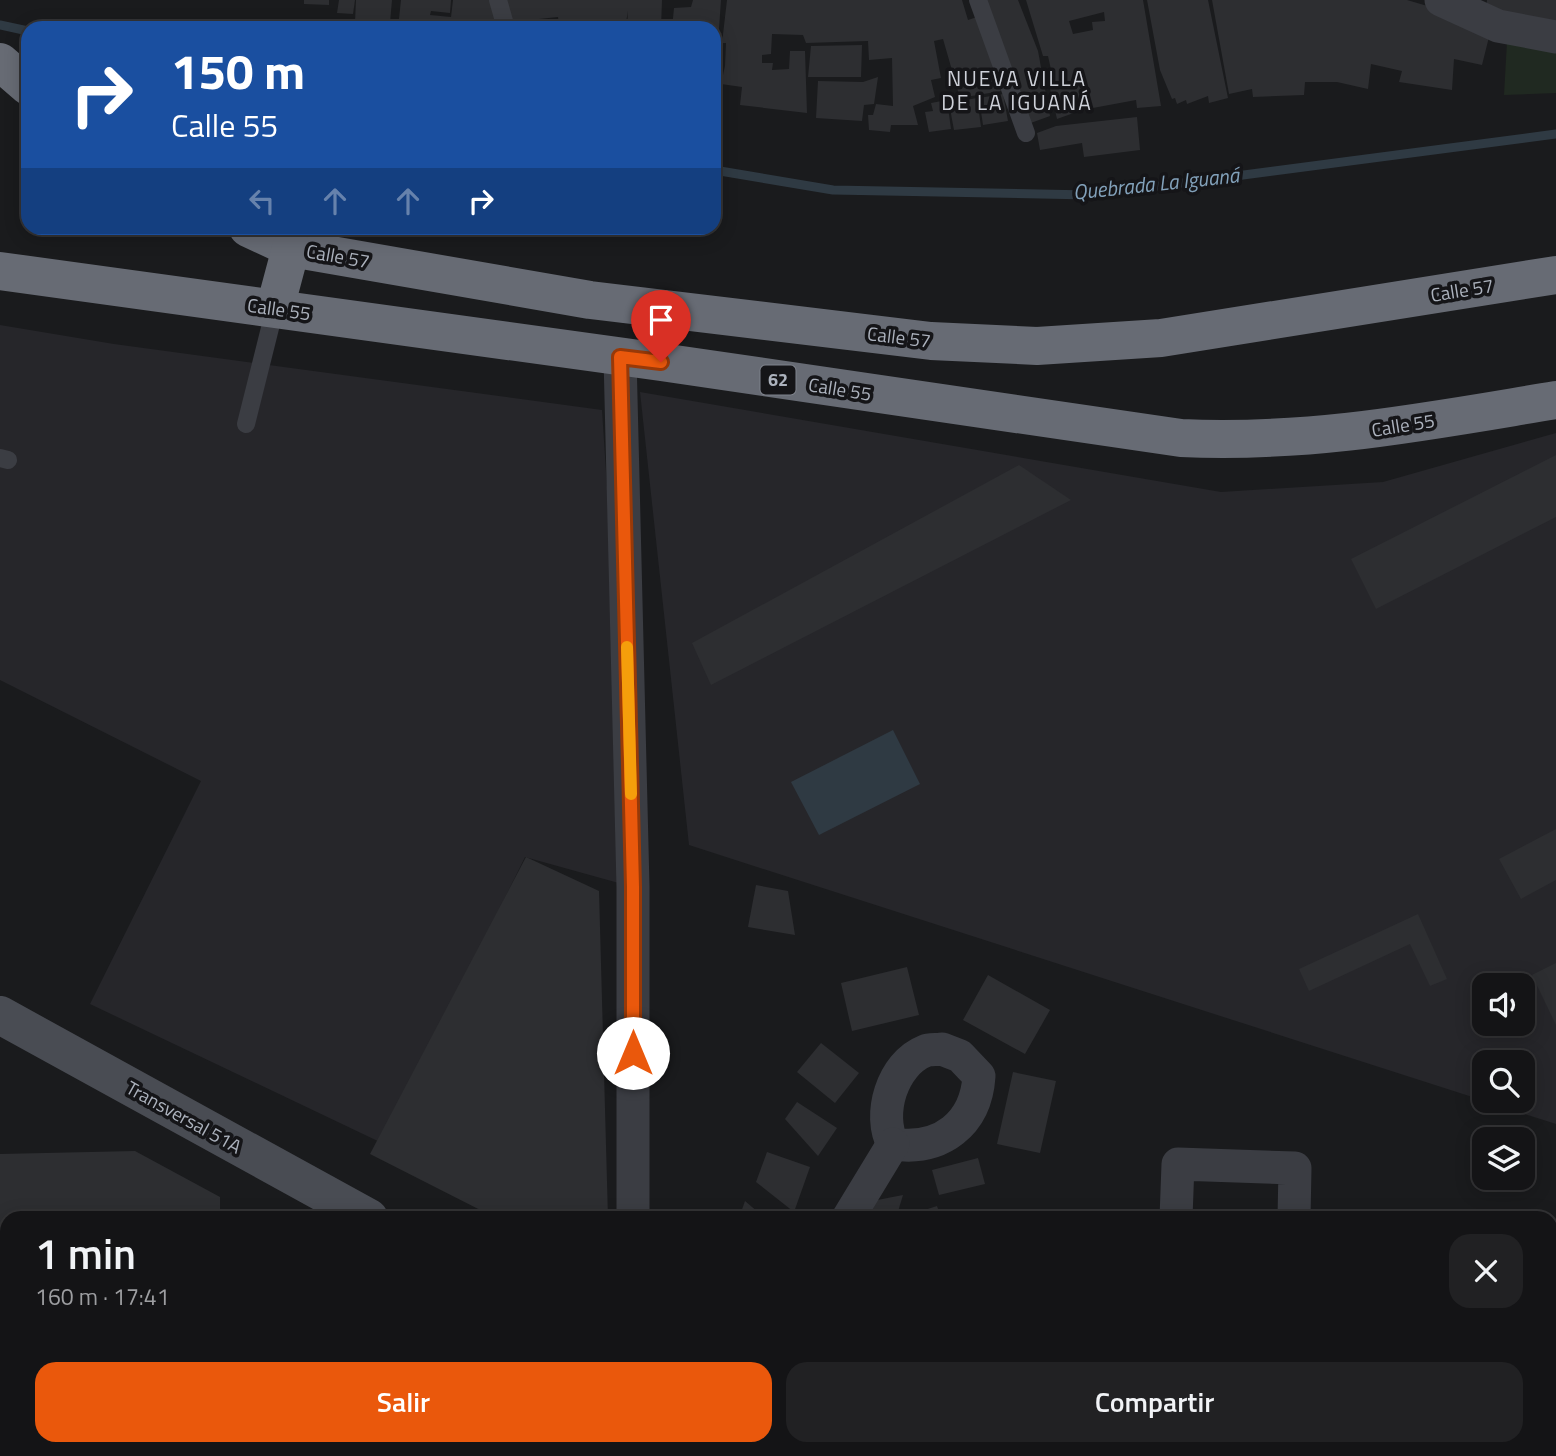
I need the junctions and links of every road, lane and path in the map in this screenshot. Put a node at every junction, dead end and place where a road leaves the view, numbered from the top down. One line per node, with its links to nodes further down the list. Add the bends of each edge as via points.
1 (498, 0): 4 (lane)
2 (978, 0): 8 (lane)
3 (1441, 0): 5 (street, via 1498,26)
4 (504, 21)
5 (1556, 37)
6 (0, 62): 7 (highway)
7 (21, 80)
8 (1026, 133)
9 (263, 235): 10 (highway, Calle 57)
10 (290, 248): 12 (highway, Calle 57, via 590,300 931,341 1023,346 1161,338); 13 (highway)
11 (0, 271): 13 (highway, Calle 55 / 62)
12 (1556, 275)
13 (275, 308): 14 (highway, Calle 55 / 62); 16 (lane)
14 (620, 357): 15 (highway, Calle 55 / 62, via 1181,439 1336,435); 20 (street, via 633,887)
15 (1556, 400)
16 (246, 424)
17 (0, 1015): 19 (main road, Transversal 51A)
18 (893, 1144): 21 (street)
19 (346, 1211)
20 (633, 1211)
21 (852, 1211)
22 (1175, 1211): 23 (street, via 1178,1164 1295,1168)
23 (1294, 1211)

